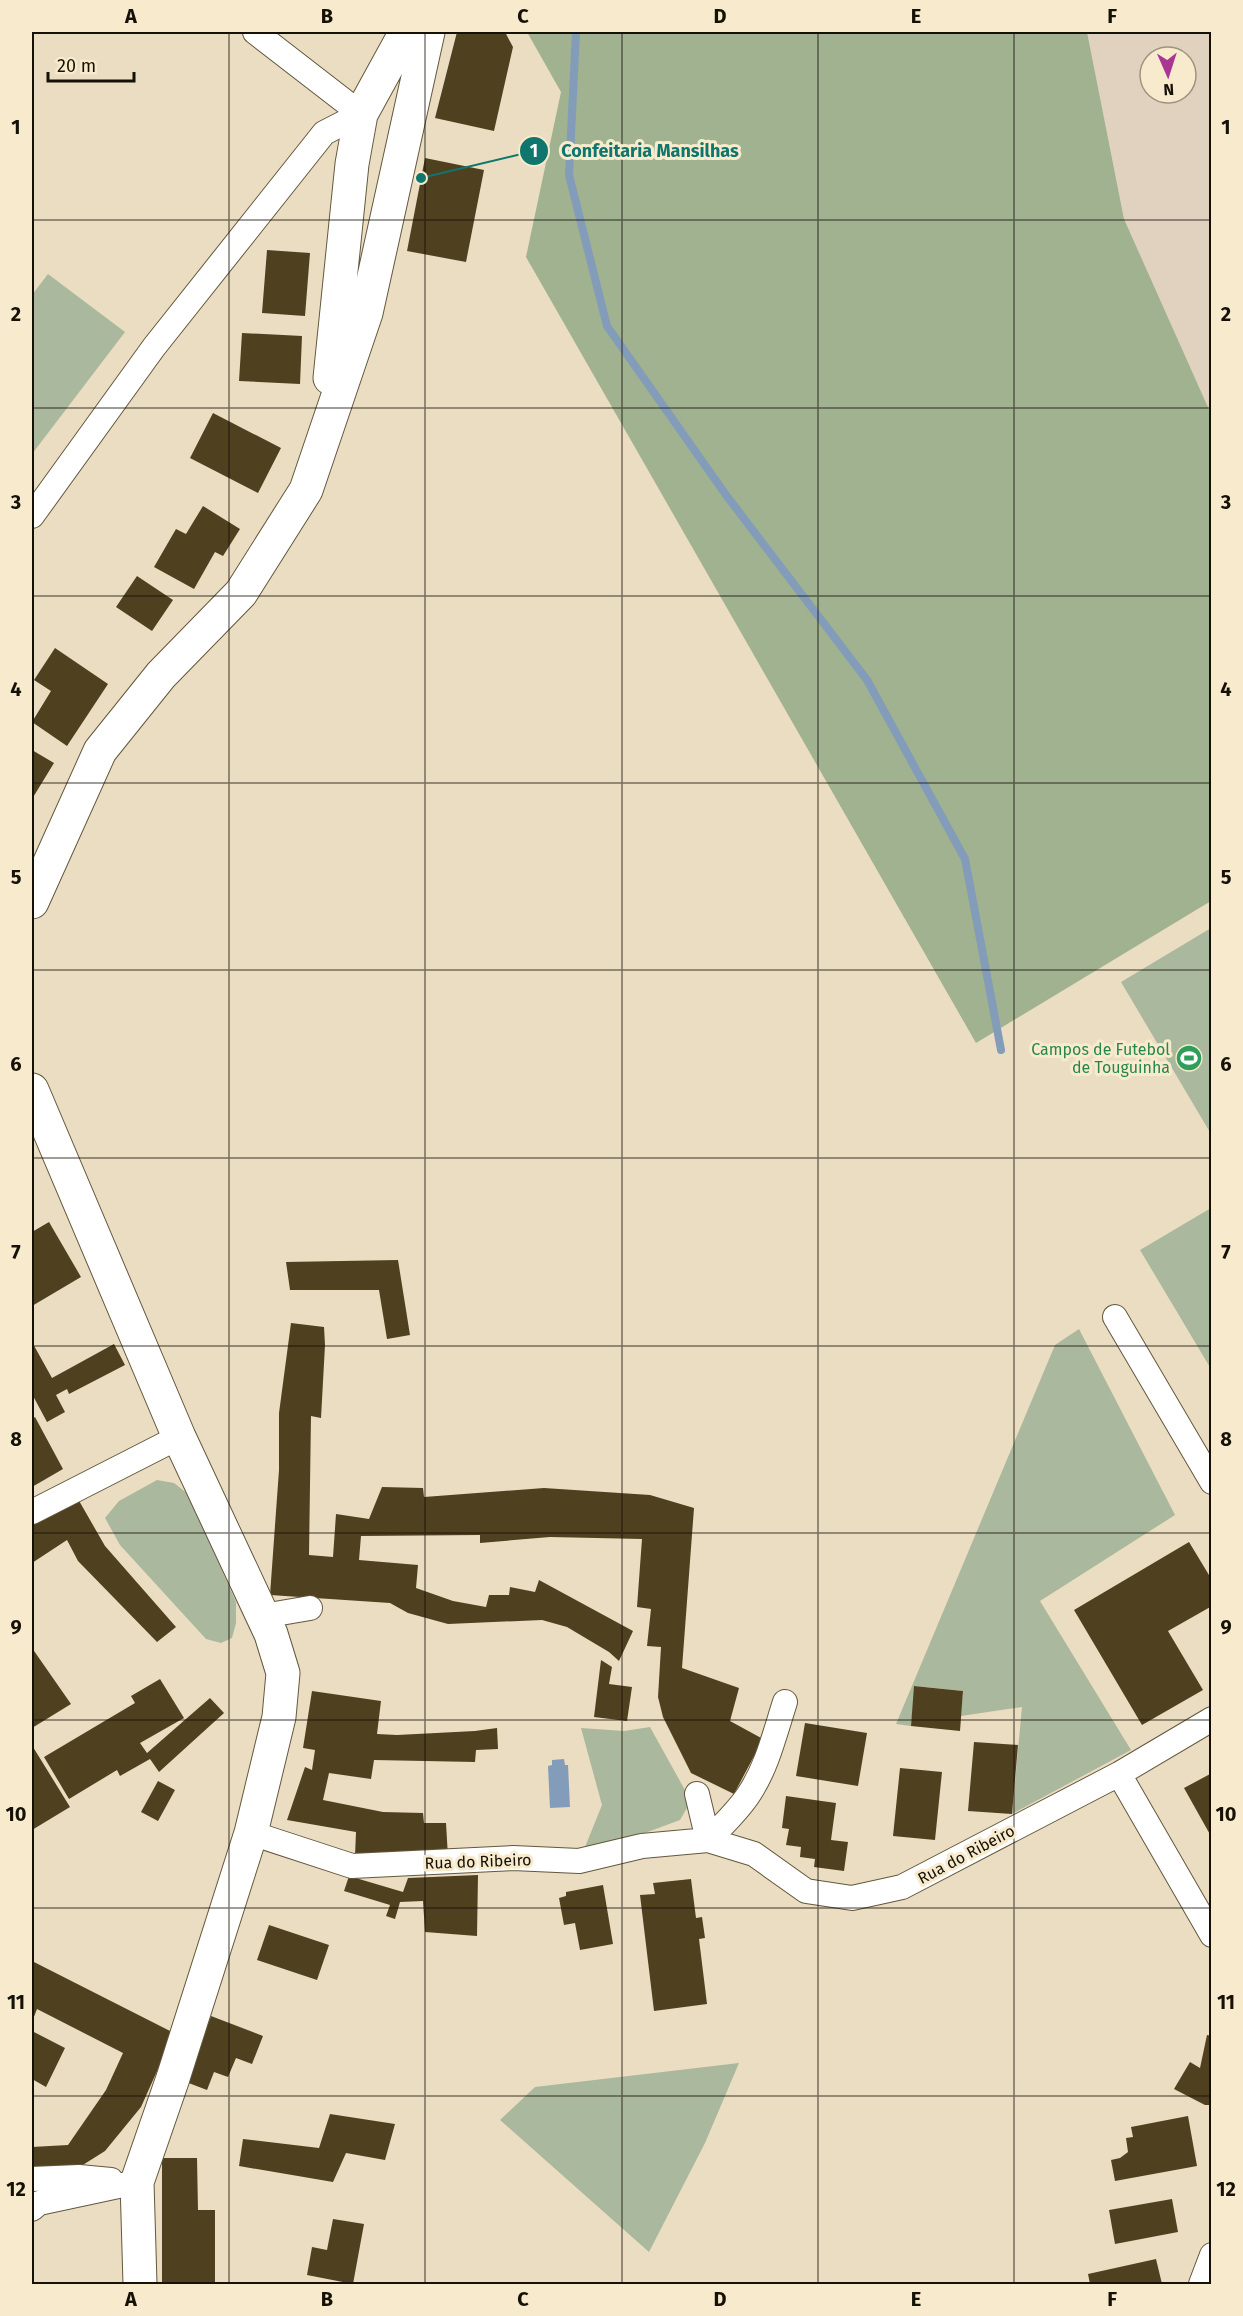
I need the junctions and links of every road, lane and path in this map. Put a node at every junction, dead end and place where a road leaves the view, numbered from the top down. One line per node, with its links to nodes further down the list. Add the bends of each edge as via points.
1 (255, 32): 4 (street)
2 (406, 32): 4 (main road)
3 (428, 32): 5 (main road)
4 (361, 114): 5 (main road); 6 (main road, via 352,164 331,373); 7 (street, via 324,134 154,347)
5 (407, 128): 6 (main road, via 366,313)
6 (313, 468): 8 (main road, via 306,490 241,593 161,675 100,751)
7 (32, 516)
8 (32, 902)
9 (32, 1090): 11 (main road)
10 (1115, 1317): 12 (street)
11 (179, 1437): 13 (street); 15 (main road)
12 (1212, 1482)
13 (32, 1512)
14 (310, 1608): 15 (street)
15 (263, 1616): 20 (main road, via 283,1673 279,1717)
16 (785, 1702): 21 (street, via 766,1761 750,1793)
17 (1212, 1719): 18 (street, Rua do Ribeiro)
18 (1119, 1774): 21 (street, Rua do Ribeiro, via 902,1887 852,1898 806,1892 754,1854); 22 (street)
19 (697, 1794): 21 (street)
20 (251, 1833): 21 (street, Rua do Ribeiro, via 352,1866 513,1858 579,1861 642,1846); 24 (main road)
21 (708, 1840)
22 (1212, 1935)
23 (32, 2179): 24 (street, via 79,2177)
24 (137, 2182): 25 (street, via 39,2203); 27 (main road)
25 (32, 2208)
26 (1212, 2255): 28 (street)
27 (140, 2284)
28 (1201, 2284)

